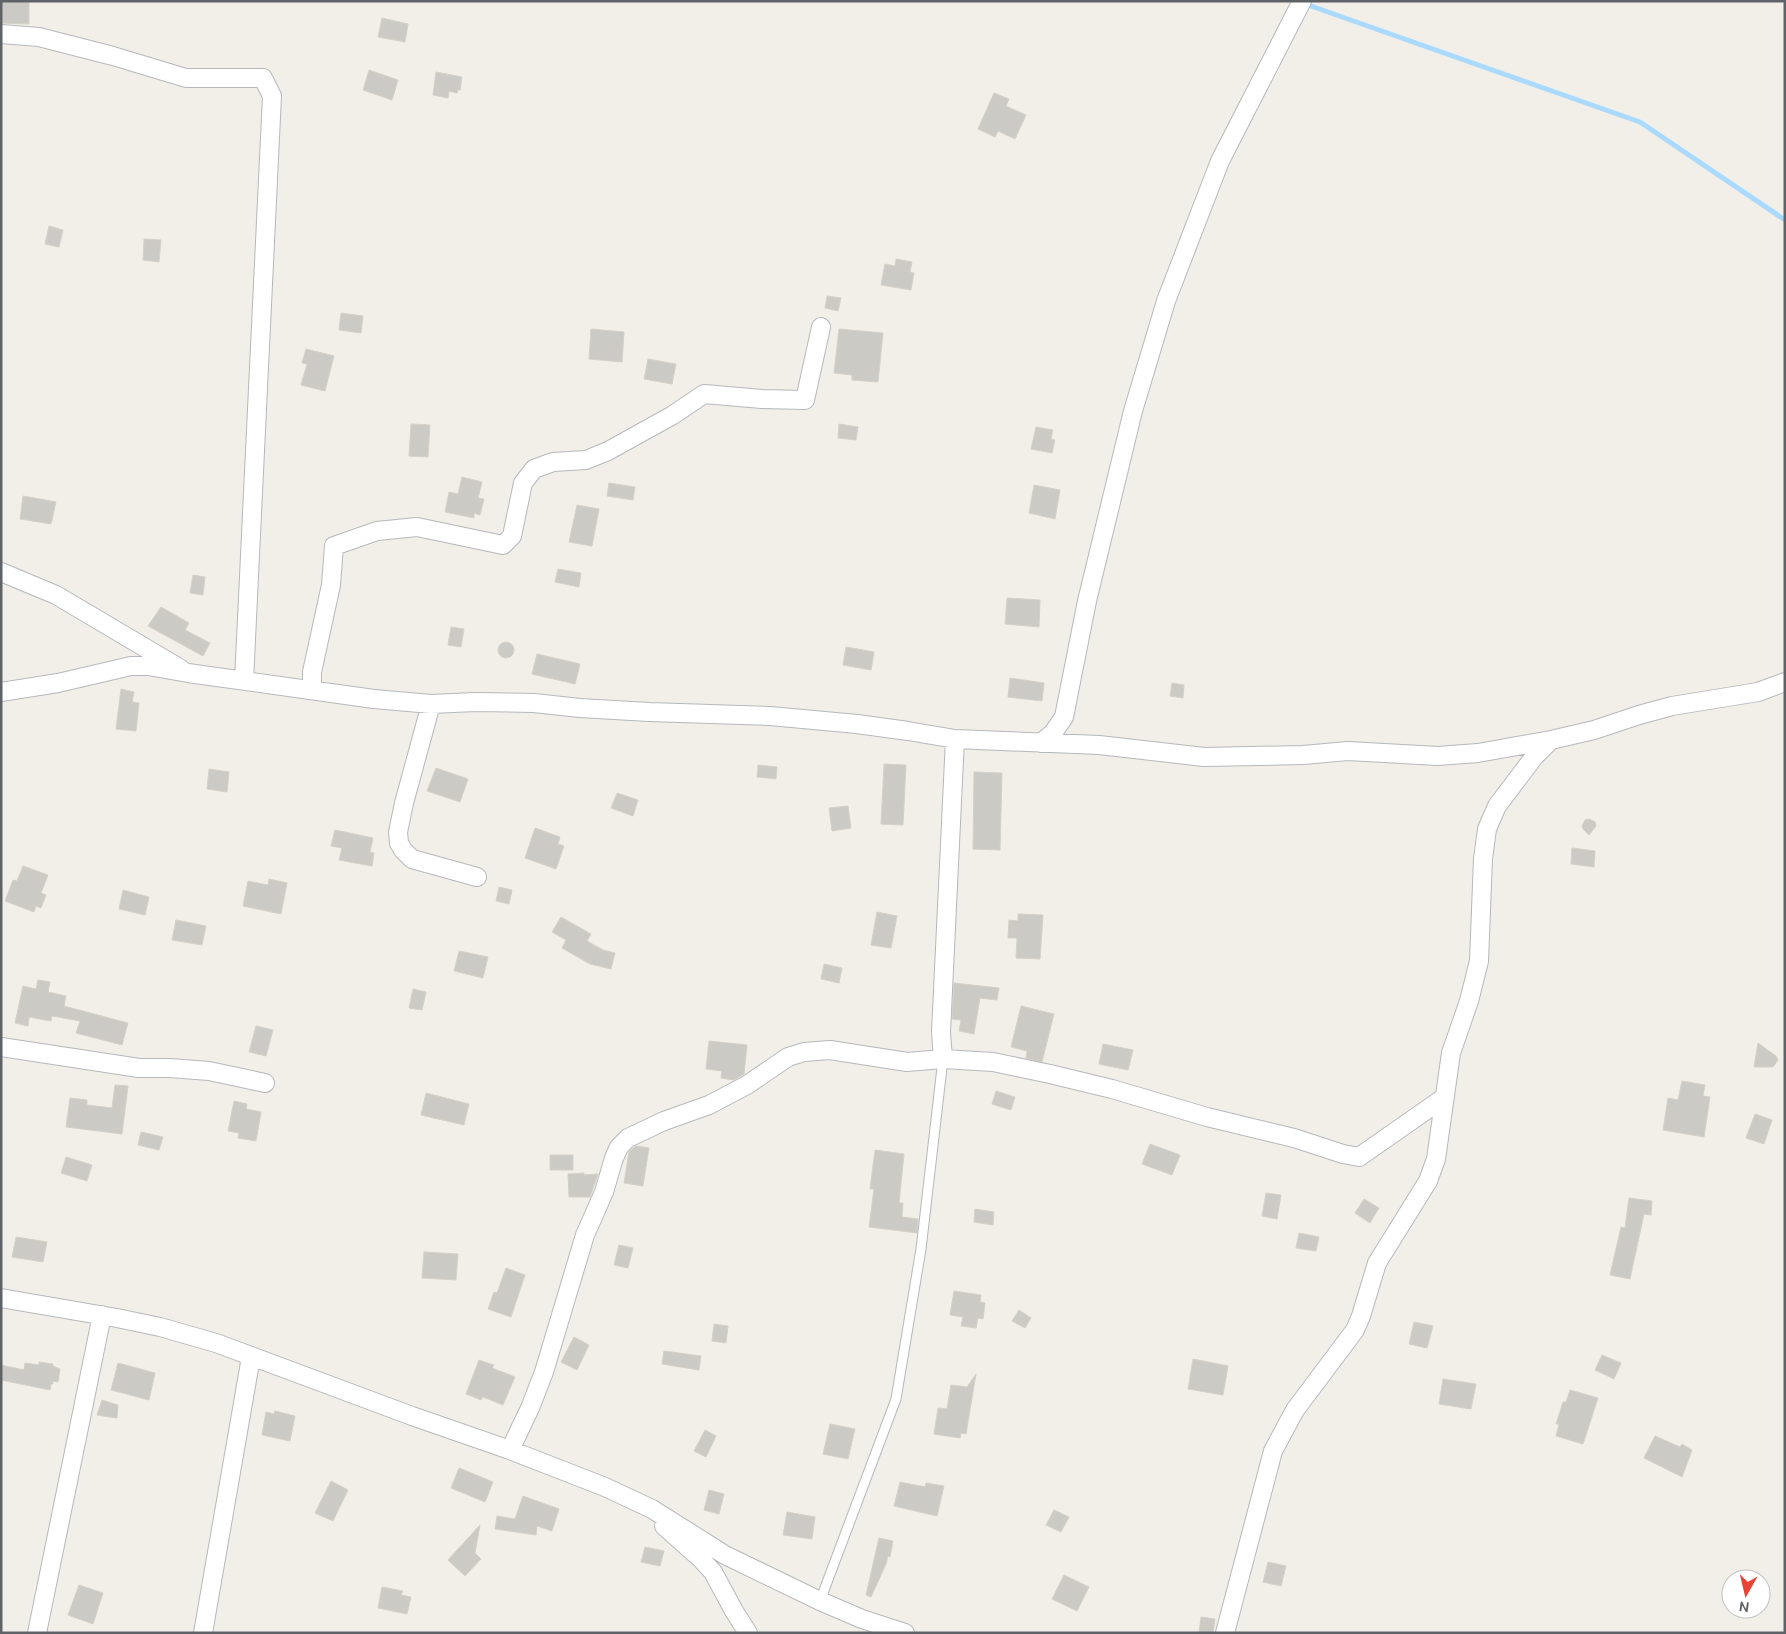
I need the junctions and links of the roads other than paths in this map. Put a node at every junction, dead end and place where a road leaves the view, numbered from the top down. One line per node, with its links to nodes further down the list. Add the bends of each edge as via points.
1 (1302, 1): 13 (street, via 1220,161 1166,301 1130,420 1087,600 1064,717)
2 (1, 34): 6 (street, via 39,37 186,78 262,78 272,96)
3 (821, 327): 8 (street, via 805,400 704,394 608,451 586,460 553,462 534,469 523,483 512,536 504,545 417,527 377,531 334,546 331,586 312,672)
4 (1, 572): 5 (street, via 56,595)
5 (188, 674): 6 (street); 9 (street, via 131,666)
6 (244, 681): 8 (street)
7 (1785, 682): 12 (street, via 1758,692 1672,706)
8 (312, 690): 10 (street)
9 (1, 692)
10 (431, 704): 11 (street, via 534,702 639,712 770,716 908,730); 14 (street, via 404,803 399,842 412,860)
11 (955, 739): 13 (street); 16 (street)
12 (1551, 740): 13 (street, via 1478,753 1438,756 1348,751 1204,757 1099,745); 18 (street, via 1497,806 1487,829 1478,961 1469,1002 1451,1053)
13 (1041, 743)
14 (477, 877)
15 (1, 1047): 17 (street, via 139,1068 209,1071)
16 (942, 1059): 18 (street, via 993,1062 1050,1074 1359,1156); 22 (street, via 907,1062 830,1050 804,1052 788,1057 747,1085 709,1105 628,1138 614,1158 604,1192 585,1235 544,1372); 24 (lane, via 922,1249 896,1399)
17 (265, 1083)
18 (1445, 1097): 29 (street, via 1436,1159 1428,1180 1377,1263 1355,1330 1294,1410 1273,1451)
19 (1, 1298): 20 (street)
20 (102, 1315): 21 (street, via 169,1330); 27 (street)
21 (251, 1356): 22 (street); 28 (street)
22 (510, 1450): 23 (street, via 605,1487)
23 (652, 1510): 24 (street, via 725,1555); 25 (street, via 666,1528 713,1572)
24 (820, 1601): 26 (street)
25 (744, 1630)
26 (900, 1632)
27 (37, 1633)
28 (204, 1633)
29 (1225, 1633)

